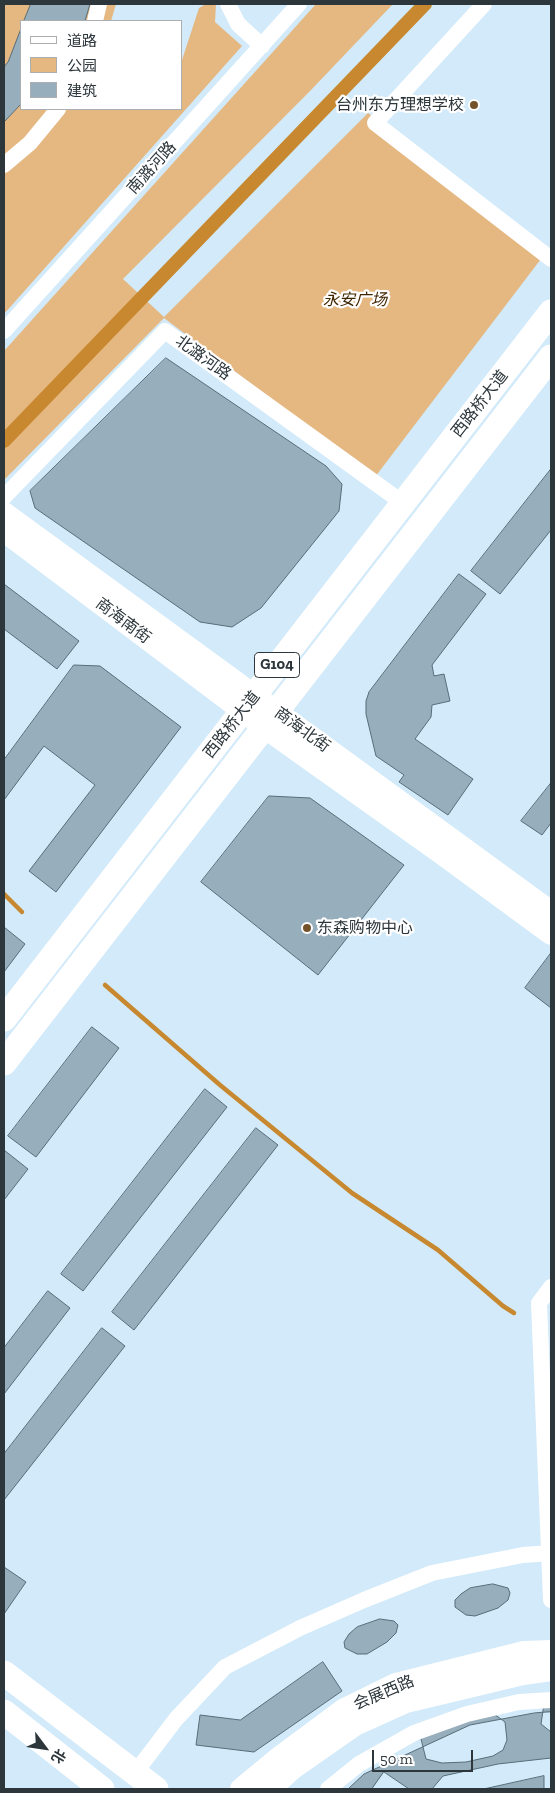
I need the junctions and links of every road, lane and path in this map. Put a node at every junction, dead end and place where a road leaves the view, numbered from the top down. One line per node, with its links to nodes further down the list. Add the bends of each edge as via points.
1 (99, 4): 5 (street)
2 (228, 4): 6 (street, via 238,24)
3 (299, 4): 6 (street, 南潞河路)
4 (484, 4): 9 (street, via 376,123)
5 (95, 20)
6 (262, 46): 11 (street, 南潞河路)
7 (57, 110): 8 (street, via 30,143)
8 (4, 165)
9 (551, 259)
10 (551, 312): 14 (main road, 西路桥大道 / G104)
11 (4, 331)
12 (551, 356): 18 (main road, 西路桥大道 / G104)
13 (4, 497): 14 (street, 北潞河路, via 165,331)
14 (403, 503): 17 (main road, 西路桥大道 / G104)
15 (4, 513): 17 (main road, 商海北街)
16 (4, 531): 17 (main road, 商海南街)
17 (248, 703): 18 (main road, 商海北街); 21 (main road, 西路桥大道 / G104)
18 (270, 719): 19 (main road, 商海北街); 20 (main road, 商海北街, via 441,853); 22 (main road, 西路桥大道 / G104)
19 (551, 912)
20 (551, 934)
21 (4, 1019)
22 (4, 1063)
23 (551, 1287): 24 (street, via 539,1303)
24 (550, 1553): 25 (street); 31 (street, via 523,1555 432,1573 300,1628 224,1667 176,1719)
25 (551, 1600)
26 (551, 1651): 34 (main road, 会展西路, via 524,1652 396,1684 343,1710)
27 (551, 1670): 35 (main road, 会展西路, via 406,1702 355,1725 292,1768)
28 (4, 1672): 31 (main road)
29 (551, 1700): 36 (street, via 519,1702 467,1714 414,1733 359,1764)
30 (4, 1712): 32 (main road)
31 (135, 1773): 33 (main road)
32 (102, 1789)
33 (156, 1789)
34 (241, 1789)
35 (270, 1789)
36 (328, 1789)

